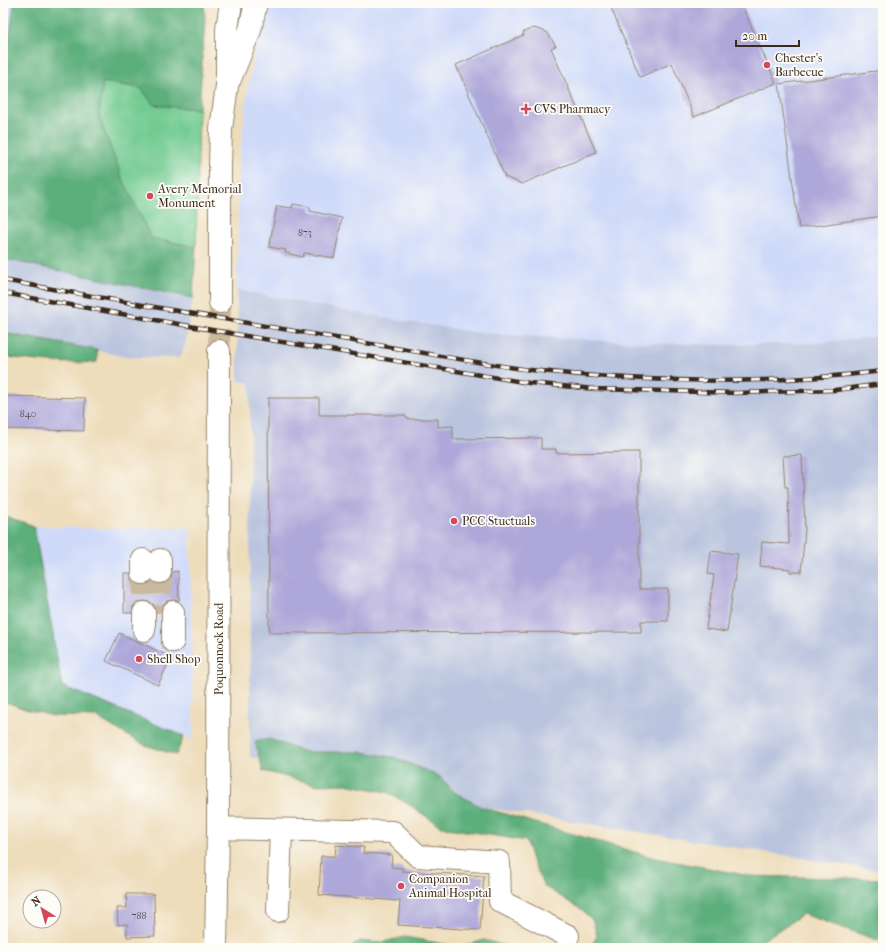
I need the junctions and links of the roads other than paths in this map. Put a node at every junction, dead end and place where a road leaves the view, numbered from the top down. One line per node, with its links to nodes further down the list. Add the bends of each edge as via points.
1 (231, 3): 3 (street, via 227,29)
2 (256, 3): 3 (street, via 250,30)
3 (227, 86): 4 (street, via 221,129)
4 (220, 302)
5 (219, 351): 6 (street, Poquonnock Road)
6 (218, 828): 7 (street); 10 (street, Poquonnock Road)
7 (282, 830): 8 (street); 9 (street, via 393,832 418,856 499,862 500,901)
8 (278, 911)
9 (568, 936)
10 (216, 948)

